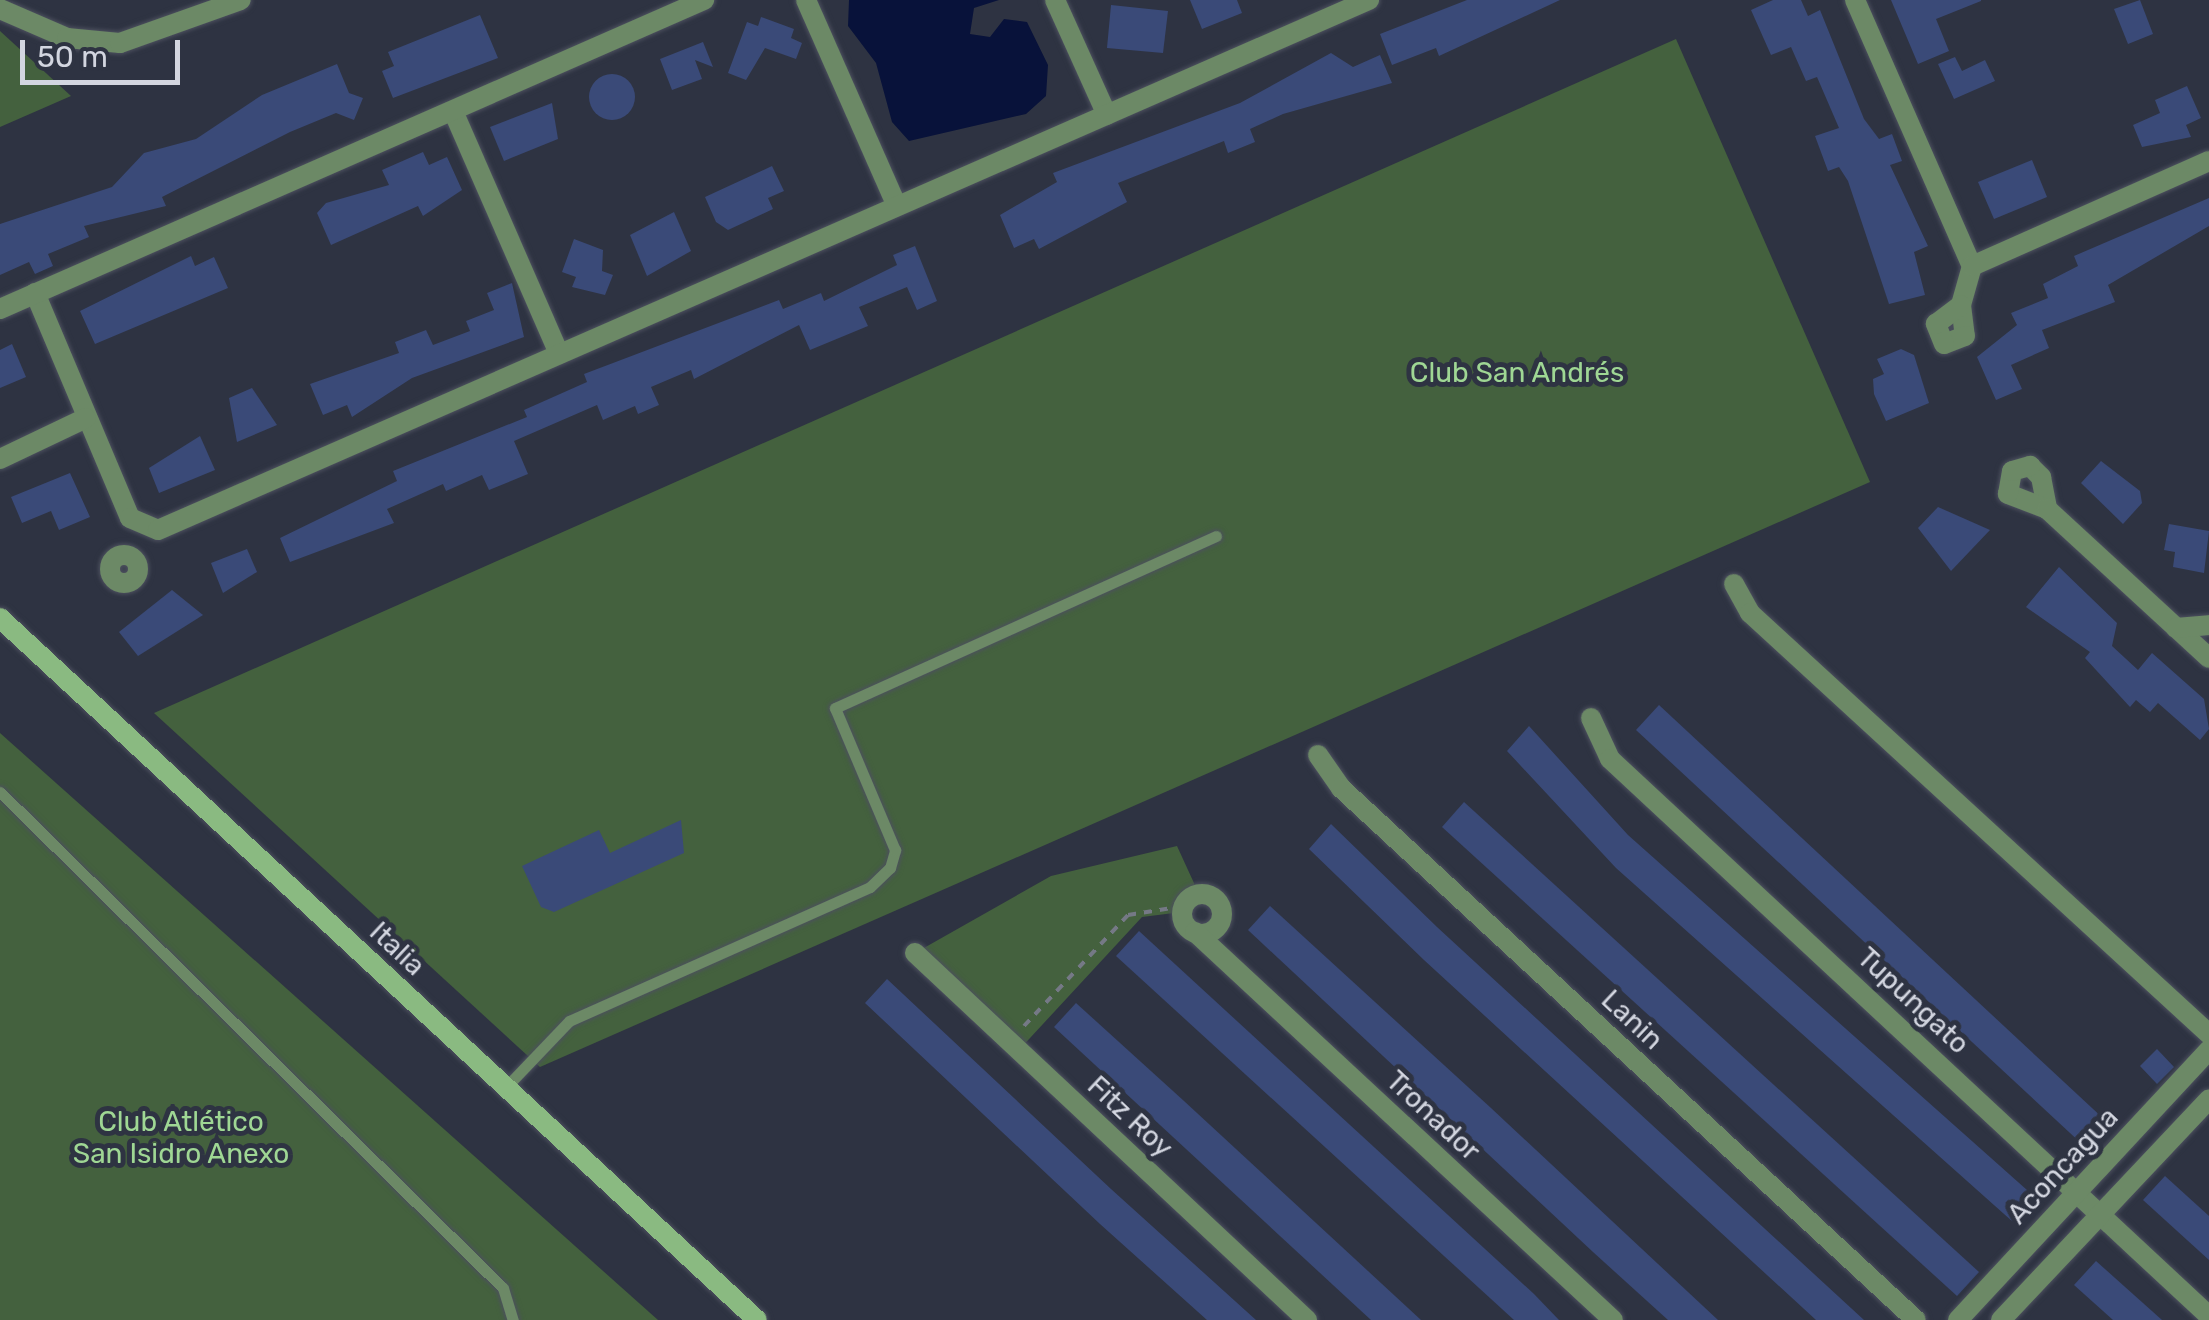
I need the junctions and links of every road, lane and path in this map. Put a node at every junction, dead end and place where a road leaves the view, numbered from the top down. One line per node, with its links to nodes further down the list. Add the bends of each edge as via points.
1 (241, 0): 7 (street, via 120,44 68,38)
2 (704, 0): 8 (street)
3 (806, 0): 11 (street)
4 (1056, 0): 9 (street)
5 (1369, 0): 9 (street)
6 (1855, 0): 12 (street)
7 (0, 9)
8 (453, 111): 13 (street); 16 (street)
9 (1107, 115): 11 (street)
10 (2209, 161): 12 (street)
11 (897, 206): 16 (street)
12 (1972, 266): 14 (street)
13 (34, 293): 15 (street); 17 (street)
14 (1961, 305)
15 (0, 309)
16 (559, 354): 20 (street, via 158,530)
17 (86, 418): 18 (street); 20 (street)
18 (0, 459)
19 (2047, 509): 26 (street)
20 (140, 529): 22 (street)
21 (1216, 536): 39 (lane, via 835,708 894,850 890,868 870,887 569,1021)
22 (132, 550)
23 (1734, 584): 36 (street, via 1750,613)
24 (0, 618): 39 (street, Italia)
25 (2209, 625): 26 (street)
26 (2176, 628): 27 (street)
27 (2209, 658)
28 (1592, 718): 41 (street, Tupungato, via 1610,759)
29 (1318, 755): 48 (street, Lanin, via 1340,788)
30 (0, 792): 44 (lane, via 503,1288)
31 (1184, 906): 32 (street, via 1212,896); 33 (street, Tronador); 37 (path, via 1128,914)
32 (1218, 925): 33 (street); 35 (street)
33 (1195, 932): 35 (street, Tronador)
34 (915, 953): 37 (street, Fitz Roy)
35 (1216, 953): 47 (street, Tronador)
36 (2209, 1034)
37 (1008, 1042): 46 (street, Fitz Roy)
38 (2209, 1050): 41 (street, Aconcagua)
39 (506, 1087): 45 (street, Italia)
40 (2209, 1099): 42 (street)
41 (2077, 1191): 42 (street, Tupungato); 49 (street, Aconcagua)
42 (2100, 1214): 43 (street, Tupungato); 50 (street)
43 (2209, 1316)
44 (513, 1320)
45 (757, 1320)
46 (1308, 1320)
47 (1613, 1320)
48 (1916, 1320)
49 (1958, 1320)
50 (2001, 1320)

